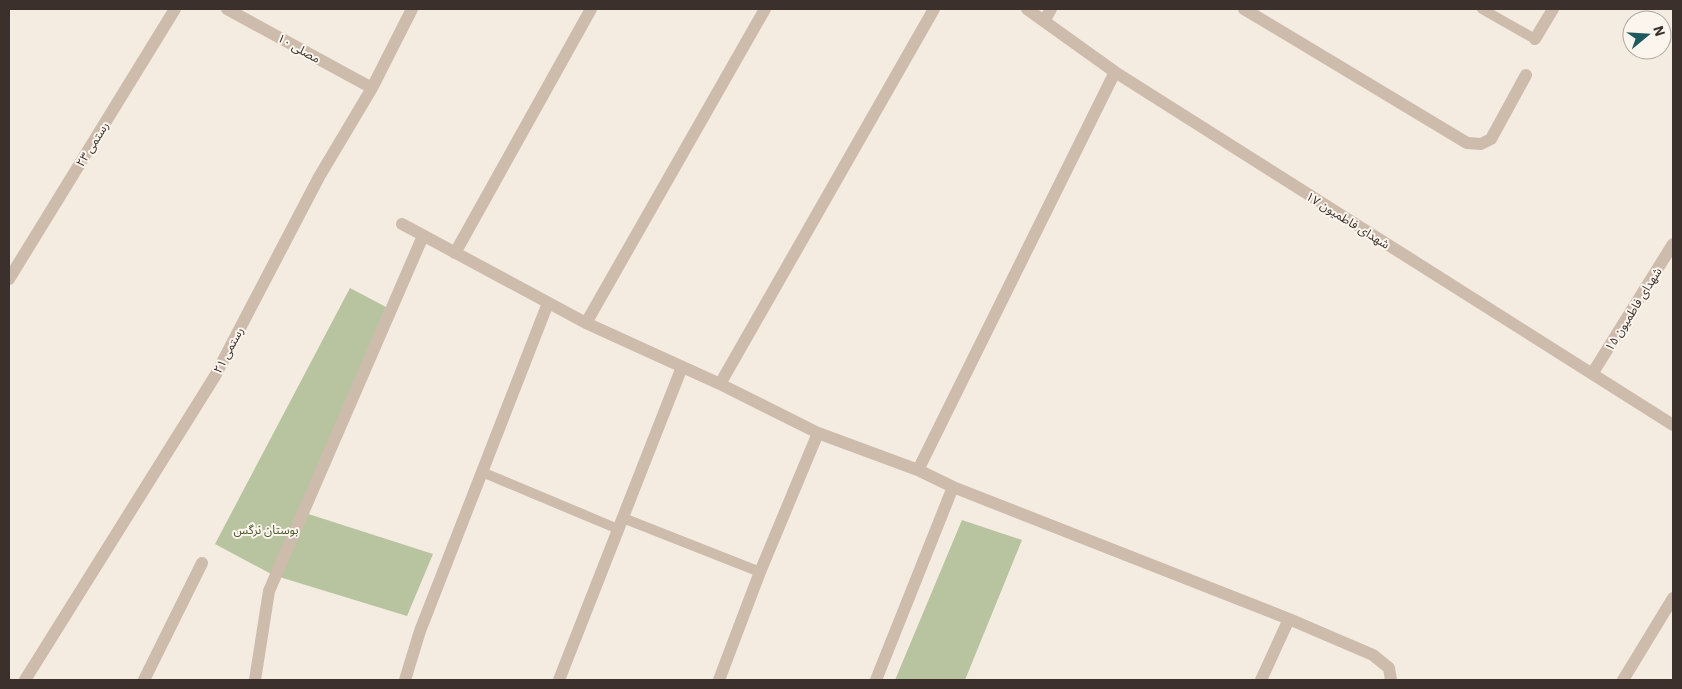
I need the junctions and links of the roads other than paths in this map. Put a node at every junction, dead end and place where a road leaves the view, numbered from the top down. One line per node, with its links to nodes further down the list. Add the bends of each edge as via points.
1 (175, 9): 21 (street, رستمی ۲۳)
2 (227, 9): 16 (street, مصلی ۱۰)
3 (412, 9): 16 (street, رستمی ۲۱)
4 (591, 9): 20 (street)
5 (765, 9): 23 (street)
6 (934, 9): 26 (street)
7 (1027, 9): 12 (street, شهدای فاطمیون ۱۷)
8 (1051, 9): 12 (street)
9 (1244, 9): 15 (street, via 1468,143 1481,144 1490,139)
10 (1482, 9): 13 (lane)
11 (1553, 9): 13 (street)
12 (1044, 21): 14 (street, شهدای فاطمیون ۱۷)
13 (1535, 39)
14 (1115, 72): 25 (street, شهدای فاطمیون ۱۷); 29 (street)
15 (1526, 75)
16 (372, 88): 37 (street, رستمی ۲۱, via 319,176 215,376)
17 (402, 224): 18 (street)
18 (422, 236): 20 (street); 39 (street, via 269,591)
19 (1673, 244): 25 (street, شهدای فاطمیون ۱۵)
20 (455, 253): 22 (street)
21 (9, 279)
22 (548, 303): 23 (street); 30 (street)
23 (586, 323): 24 (street)
24 (682, 367): 26 (street); 32 (street)
25 (1592, 374): 27 (street, شهدای فاطمیون ۱۷)
26 (720, 384): 28 (street)
27 (1673, 425)
28 (818, 434): 29 (street); 34 (street)
29 (918, 470): 31 (street)
30 (482, 472): 32 (lane); 40 (street, via 420,631)
31 (952, 487): 36 (street); 43 (street)
32 (620, 524): 34 (lane); 41 (street)
33 (202, 563): 38 (street)
34 (760, 572): 42 (street)
35 (1673, 598): 46 (street)
36 (1289, 619): 44 (street); 45 (street, via 1373,655 1389,668)
37 (25, 680)
38 (144, 680)
39 (255, 680)
40 (405, 680)
41 (559, 680)
42 (719, 680)
43 (876, 680)
44 (1261, 680)
45 (1391, 680)
46 (1623, 680)

